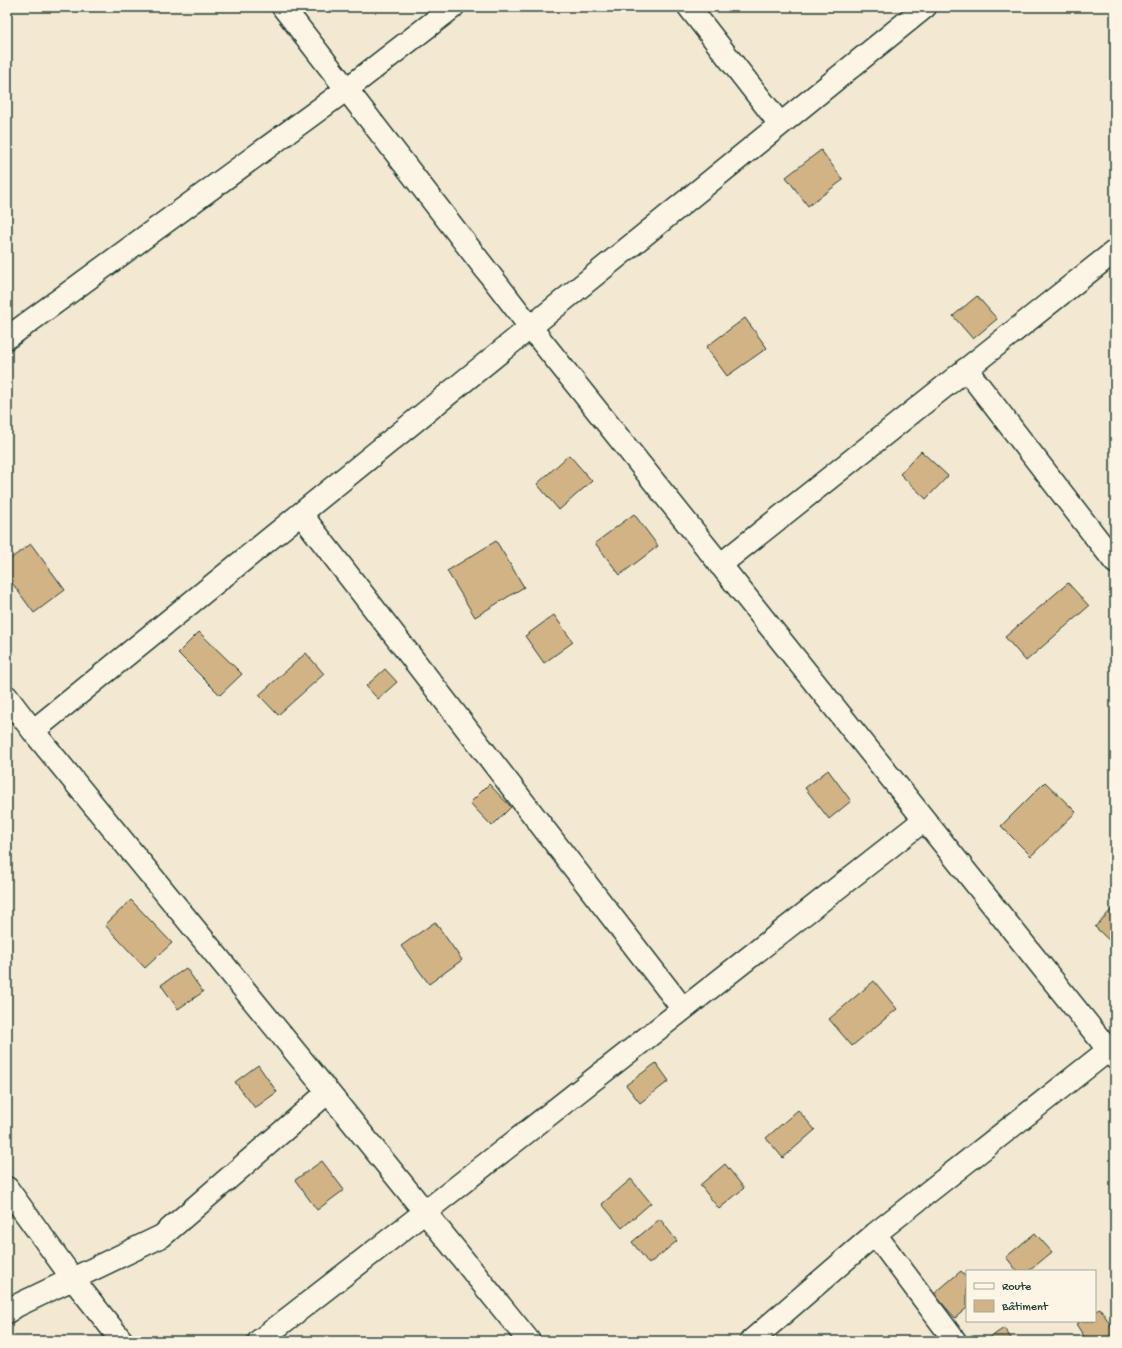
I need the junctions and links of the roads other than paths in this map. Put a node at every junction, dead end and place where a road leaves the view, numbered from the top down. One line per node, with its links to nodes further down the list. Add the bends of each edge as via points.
1 (283, 7): 5 (street)
2 (453, 7): 5 (street)
3 (689, 7): 6 (street)
4 (925, 7): 6 (street)
5 (347, 89): 8 (street); 9 (street)
6 (780, 124): 8 (street)
7 (1115, 251): 10 (street)
8 (531, 328): 11 (street); 13 (street)
9 (7, 338)
10 (966, 369): 12 (street); 13 (street)
11 (301, 514): 15 (street); 17 (street)
12 (1115, 562)
13 (720, 565): 16 (street)
14 (7, 697): 15 (street)
15 (33, 731): 19 (street)
16 (924, 820): 17 (street); 18 (street)
17 (683, 1009): 21 (street)
18 (1113, 1051): 22 (street)
19 (328, 1092): 21 (street); 23 (street, via 162,1236)
20 (7, 1188): 23 (street)
21 (425, 1212): 26 (street); 27 (street)
22 (875, 1234): 28 (street); 29 (street)
23 (73, 1278): 24 (street); 25 (street)
24 (7, 1312)
25 (122, 1341)
26 (259, 1341)
27 (529, 1341)
28 (751, 1341)
29 (955, 1341)

